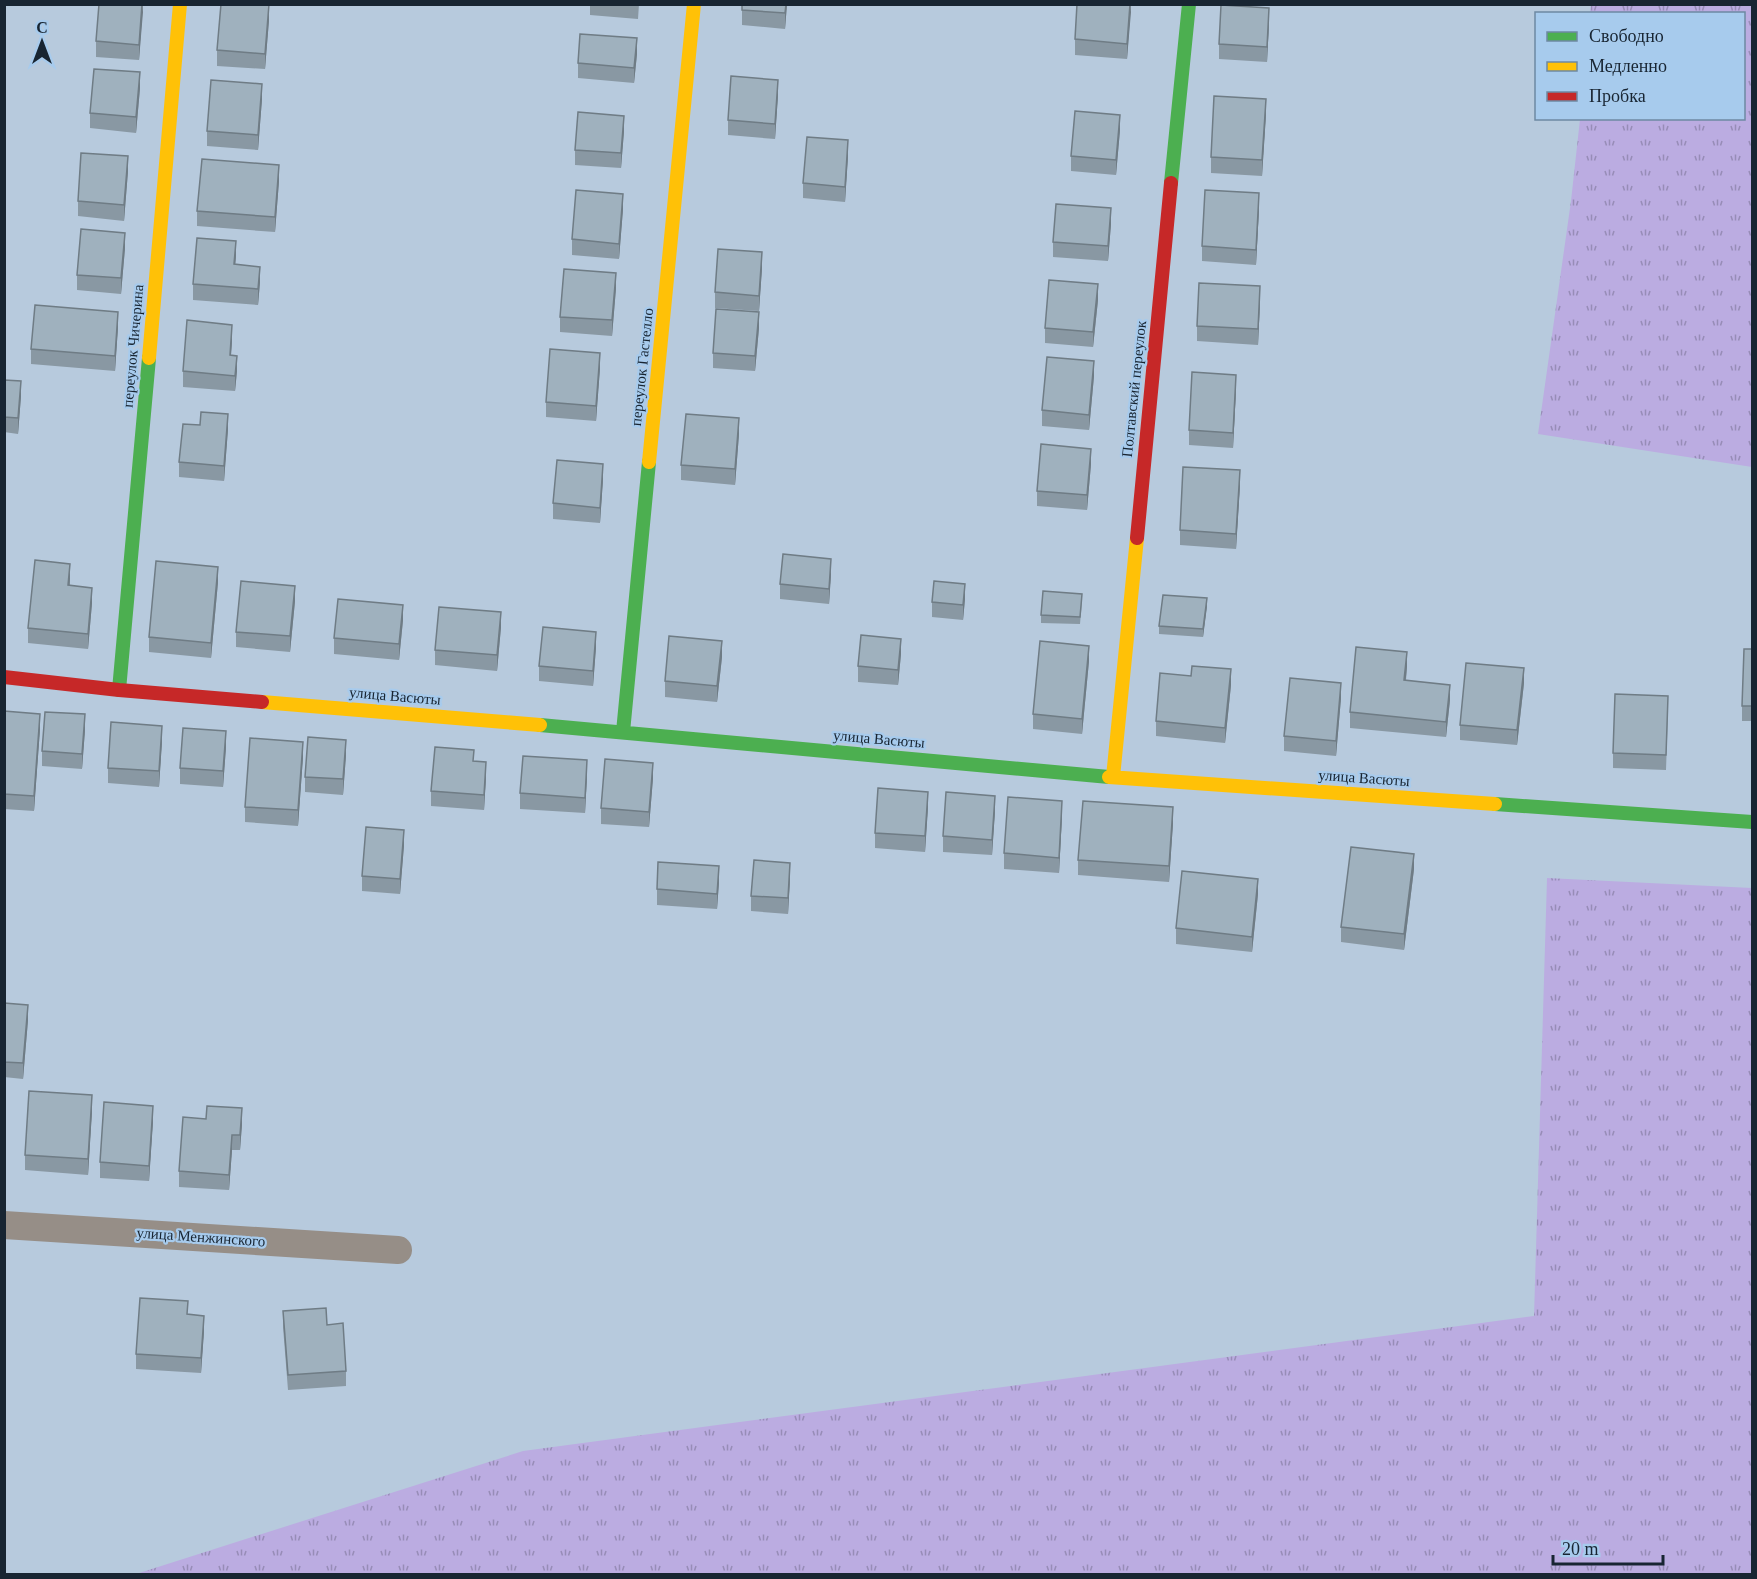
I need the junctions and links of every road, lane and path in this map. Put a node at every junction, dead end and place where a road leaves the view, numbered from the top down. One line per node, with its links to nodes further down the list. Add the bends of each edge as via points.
1 (180, 4): 5 (street, переулок Чичерина)
2 (694, 4): 6 (street, переулок Гастелло)
3 (1189, 4): 7 (street, Полтавский переулок)
4 (4, 676): 5 (street, улица Васюты)
5 (119, 690): 6 (street, улица Васюты)
6 (623, 732): 7 (street, улица Васюты)
7 (1113, 777): 8 (street, улица Васюты)
8 (1752, 822)
9 (4, 1225): 10 (street, улица Менжинского)
10 (398, 1250)

